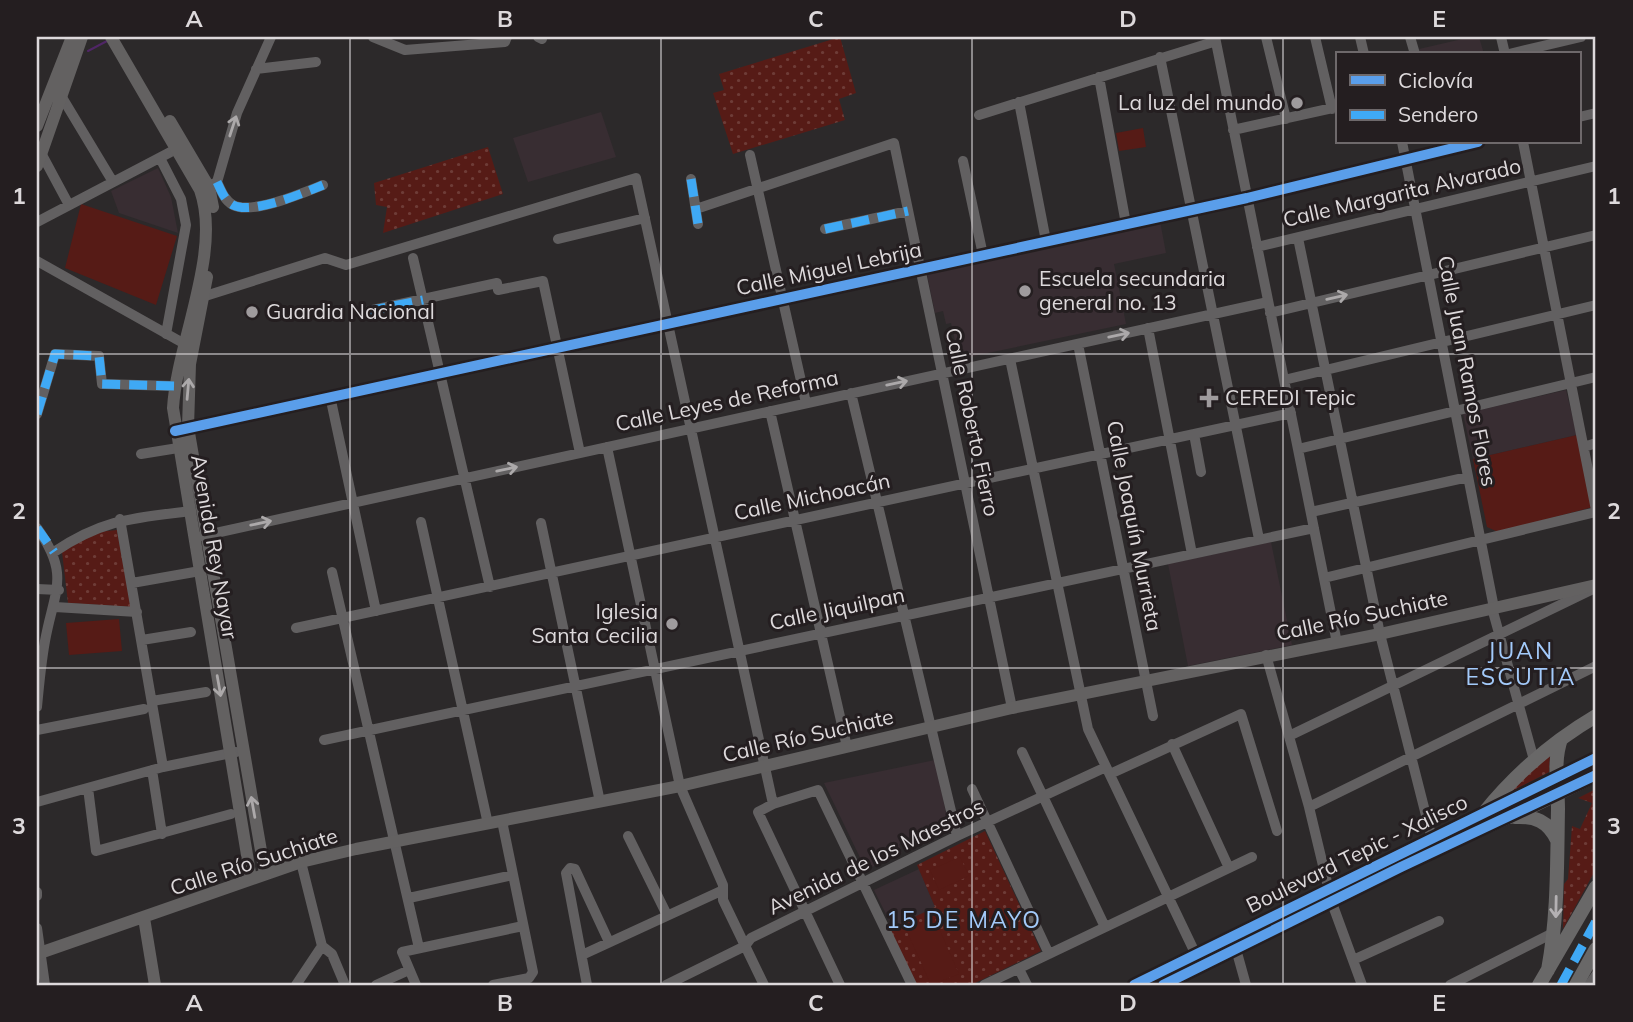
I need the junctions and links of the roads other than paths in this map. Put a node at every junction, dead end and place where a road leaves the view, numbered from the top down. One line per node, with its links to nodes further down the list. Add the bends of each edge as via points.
1 (78, 37): 18 (main road)
2 (111, 37): 28 (main road, Avenida Rey Nayar)
3 (120, 37): 28 (main road, Avenida Rey Nayar)
4 (271, 37): 16 (street)
5 (373, 37): 12 (street)
6 (404, 37): 12 (street)
7 (1215, 37): 14 (street, via 1210,43); 24 (street)
8 (1266, 37): 22 (street)
9 (1315, 37): 20 (street)
10 (1581, 37): 13 (street)
11 (506, 39): 12 (street)
12 (405, 50)
13 (1516, 52)
14 (1160, 57): 17 (street); 45 (street)
15 (316, 62): 16 (street)
16 (256, 69): 40 (street, one-way to 16)
17 (1099, 77): 19 (street); 50 (street)
18 (56, 94): 23 (main road); 29 (main road); 37 (street)
19 (1019, 102): 21 (street); 56 (street)
20 (1335, 108): 22 (street)
21 (979, 115)
22 (1286, 119): 24 (street)
23 (37, 126)
24 (1233, 130): 42 (street)
25 (1402, 144): 32 (street, Calle Juan Ramos Flores)
26 (1469, 144): 32 (street, Calle Miguel Lebrija)
27 (1523, 144): 38 (street)
28 (180, 147): 31 (street); 40 (main road, Avenida Rey Nayar)
29 (39, 150): 34 (main road); 43 (street)
30 (750, 155): 41 (street)
31 (160, 158): 37 (street); 76 (street, via 186,215)
32 (1405, 159): 42 (street, Calle Miguel Lebrija); 46 (street, Calle Juan Ramos Flores)
33 (963, 161): 59 (street)
34 (37, 166)
35 (1596, 166): 38 (street, Calle Margarita Alvarado)
36 (691, 179): 44 (street)
37 (113, 182): 43 (street)
38 (1531, 182): 46 (street, Calle Margarita Alvarado); 58 (street)
39 (323, 185): 40 (street, via 247,208 232,205)
40 (209, 186): 64 (main road, Avenida Rey Nayar, via 214,223)
41 (758, 189): 44 (street); 47 (street, Calle Roberto Fierro, via 894,144); 65 (street)
42 (1247, 198): 45 (street, Calle Miguel Lebrija); 57 (street)
43 (69, 205): 49 (street)
44 (696, 209): 51 (street)
45 (1192, 210): 50 (street, Calle Miguel Lebrija); 72 (street)
46 (1415, 210): 54 (street, Calle Margarita Alvarado); 63 (street, Calle Juan Ramos Flores)
47 (908, 211): 52 (street); 62 (street, Calle Roberto Fierro)
48 (645, 218): 55 (street); 64 (street, via 636,178 346,265 325,258); 74 (street)
49 (37, 222)
50 (1126, 224): 56 (street, Calle Miguel Lebrija)
51 (698, 225)
52 (825, 229)
53 (1596, 235): 58 (street)
54 (1298, 238): 57 (street, Calle Margarita Alvarado); 68 (street)
55 (558, 239)
56 (1046, 242): 59 (street, Calle Miguel Lebrija)
57 (1257, 247): 67 (street)
58 (1544, 247): 63 (street); 73 (street)
59 (983, 255): 62 (street, Calle Miguel Lebrija)
60 (413, 258): 66 (street)
61 (37, 261): 76 (street)
62 (920, 269): 65 (street, Calle Miguel Lebrija); 84 (street, Calle Roberto Fierro)
63 (1428, 275): 68 (street, one-way to 63); 77 (street, Calle Juan Ramos Flores)
64 (200, 298): 78 (main road, Avenida Rey Nayar)
65 (782, 298): 74 (street, Calle Miguel Lebrija); 91 (street)
66 (423, 300): 70 (street); 80 (street, via 496,284 498,290 543,281); 83 (street)
67 (1268, 302): 71 (street); 72 (street, Calle Leyes de Reforma)
68 (1311, 304): 71 (street); 82 (street)
69 (1596, 305): 73 (street)
70 (368, 311)
71 (1270, 313): 86 (street)
72 (1213, 314): 75 (street, Calle Leyes de Reforma); 96 (street)
73 (1557, 314): 77 (street); 87 (street)
74 (668, 323): 80 (street, Calle Miguel Lebrija); 97 (street)
75 (1148, 328): 79 (street, Calle Leyes de Reforma, one-way to 75); 100 (street)
76 (166, 334): 78 (street)
77 (1441, 342): 82 (street); 93 (street, Calle Juan Ramos Flores)
78 (189, 343): 88 (main road, Avenida Rey Nayar); 98 (main road, Avenida Rey Nayar, one-way to 78)
79 (1078, 344): 81 (street, Calle Leyes de Reforma); 109 (street, Calle Joaquín Murrieta)
80 (556, 347): 83 (street, Calle Miguel Lebrija); 107 (street)
81 (1010, 359): 84 (street, Calle Leyes de Reforma); 110 (street)
82 (1325, 370): 86 (street); 101 (street)
83 (440, 372): 90 (street, Calle Miguel Lebrija); 113 (street)
84 (942, 373): 89 (street, Calle Leyes de Reforma, one-way to 84); 114 (street, Calle Roberto Fierro)
85 (1596, 377): 87 (street)
86 (1284, 380): 94 (street)
87 (1571, 383): 93 (street); 104 (street)
88 (174, 386): 95 (street, via 102,384 99,356 55,354); 98 (main road, Avenida Rey Nayar)
89 (851, 393): 91 (street, Calle Leyes de Reforma); 115 (street)
90 (330, 396): 98 (street, Calle Miguel Lebrija); 117 (street)
91 (806, 403): 92 (street, Calle Leyes de Reforma)
92 (771, 411): 97 (street, Calle Leyes de Reforma); 122 (street)
93 (1455, 411): 101 (street); 112 (street, Calle Juan Ramos Flores)
94 (1291, 413): 96 (street, Calle Michoacán); 106 (street)
95 (37, 414)
96 (1236, 425): 99 (street, Calle Michoacán); 129 (street)
97 (691, 428): 103 (street, Calle Leyes de Reforma); 128 (street)
98 (181, 429): 105 (main road, Avenida Rey Nayar); 127 (main road, Avenida Rey Nayar)
99 (1194, 434): 100 (street, Calle Michoacán); 111 (street)
100 (1169, 439): 109 (street, Calle Michoacán); 132 (street)
101 (1339, 439): 106 (street); 116 (street)
102 (1596, 443): 104 (street)
103 (607, 447): 107 (street, Calle Leyes de Reforma); 133 (street)
104 (1584, 447): 118 (street)
105 (178, 448): 108 (street); 119 (main road, Avenida Rey Nayar)
106 (1298, 449): 120 (street)
107 (580, 453): 113 (street, Calle Leyes de Reforma, one-way to 107)
108 (141, 454)
109 (1100, 454): 110 (street, Calle Michoacán); 135 (street, Calle Joaquín Murrieta)
110 (1033, 469): 114 (street, Calle Michoacán); 141 (street)
111 (1201, 472)
112 (1468, 477): 116 (street); 130 (street, Calle Juan Ramos Flores)
113 (465, 478): 117 (street, Calle Leyes de Reforma); 143 (street)
114 (965, 483): 115 (street, Calle Michoacán); 147 (street, Calle Roberto Fierro)
115 (877, 502): 122 (street, Calle Michoacán); 152 (street)
116 (1352, 502): 120 (street); 134 (street)
117 (352, 503): 127 (street, Calle Leyes de Reforma, one-way to 117); 150 (street)
118 (1596, 511): 130 (street)
119 (191, 512): 121 (street); 127 (main road, Avenida Rey Nayar)
120 (1311, 512): 126 (street)
121 (120, 519): 131 (street, via 83,533); 140 (street)
122 (795, 520): 128 (street, Calle Michoacán); 156 (street)
123 (421, 522): 146 (street)
124 (541, 523): 138 (street)
125 (37, 528): 131 (street)
126 (1314, 528): 129 (street, Calle Jiquilpan); 139 (street)
127 (201, 536): 136 (main road, Avenida Rey Nayar); 186 (main road, Avenida Rey Nayar)
128 (715, 538): 133 (street, Calle Michoacán); 161 (street)
129 (1259, 539): 132 (street, Calle Jiquilpan)
130 (1481, 541): 134 (street); 149 (street, Calle Juan Ramos Flores)
131 (54, 552): 145 (street)
132 (1192, 554): 135 (street, Calle Jiquilpan)
133 (630, 556): 138 (street, Calle Michoacán); 164 (street)
134 (1366, 569): 139 (street); 157 (street)
135 (1123, 570): 141 (street, Calle Jiquilpan); 165 (street, Calle Joaquín Murrieta)
136 (200, 571): 140 (street); 186 (main road, Avenida Rey Nayar, one-way to 186)
137 (332, 572): 153 (street)
138 (552, 573): 143 (street, Calle Michoacán); 167 (street)
139 (1324, 578): 160 (street)
140 (132, 583): 151 (street)
141 (1056, 584): 147 (street, Calle Jiquilpan); 169 (street)
142 (1596, 586): 149 (main road, Calle Río Suchiate); 158 (street)
143 (490, 587): 146 (street, Calle Michoacán)
144 (37, 589): 145 (street)
145 (59, 590): 148 (street)
146 (438, 598): 150 (street, Calle Michoacán); 175 (street)
147 (988, 598): 152 (street, Calle Jiquilpan); 173 (street, Calle Roberto Fierro)
148 (55, 607): 151 (street); 172 (street, via 45,640)
149 (1493, 608): 157 (main road, Calle Río Suchiate); 158 (street, Calle Juan Ramos Flores)
150 (376, 611): 153 (street, Calle Michoacán)
151 (137, 612): 159 (street)
152 (904, 614): 156 (street, Calle Jiquilpan); 178 (street)
153 (342, 618): 154 (street, Calle Michoacán); 180 (street)
154 (296, 628)
155 (191, 632): 159 (street)
156 (821, 632): 161 (street, Calle Jiquilpan); 185 (street)
157 (1380, 634): 160 (main road, Calle Río Suchiate); 166 (street)
158 (1500, 635): 166 (street); 171 (street, Calle Juan Ramos Flores)
159 (142, 640): 170 (street)
160 (1337, 643): 162 (main road, Calle Río Suchiate)
161 (740, 649): 164 (street, Calle Jiquilpan); 192 (street)
162 (1266, 655): 165 (main road, Calle Río Suchiate); 181 (street)
163 (1596, 666): 171 (street)
164 (655, 668): 167 (street, Calle Jiquilpan); 198 (street)
165 (1144, 682): 169 (main road, Calle Río Suchiate); 176 (street, Calle Joaquín Murrieta)
166 (1394, 686): 181 (street); 189 (street)
167 (576, 687): 175 (street, Calle Jiquilpan); 204 (street)
168 (206, 692): 170 (street)
169 (1079, 694): 173 (main road, Calle Río Suchiate); 194 (street, via 1088,729)
170 (152, 701): 191 (street)
171 (1519, 705): 189 (street); 190 (street, Calle Juan Ramos Flores)
172 (37, 707)
173 (1012, 708): 178 (main road, Calle Río Suchiate)
174 (144, 709): 179 (street)
175 (463, 710): 180 (street, Calle Jiquilpan); 211 (street)
176 (1153, 716)
177 (1596, 716): 182 (highway)
178 (931, 727): 185 (main road, Calle Río Suchiate); 216 (street)
179 (37, 730)
180 (368, 731): 183 (street, Calle Jiquilpan); 218 (street)
181 (1289, 736): 206 (street)
182 (1561, 739): 190 (highway); 196 (highway)
183 (324, 740)
184 (1172, 744): 194 (street, Avenida de los Maestros); 213 (street, Avenida de los Maestros, via 1241,713); 223 (street)
185 (847, 747): 192 (main road, Calle Río Suchiate)
186 (237, 752): 191 (street); 197 (main road, Avenida Rey Nayar)
187 (1022, 752): 202 (street)
188 (1596, 758): 196 (highway, Boulevard Tepic - Xalisco)
189 (1413, 759): 206 (street); 217 (street)
190 (1534, 760): 208 (highway)
191 (163, 766): 193 (street)
192 (765, 766): 198 (main road, Calle Río Suchiate); 205 (street)
193 (152, 770): 199 (street); 214 (street)
194 (1108, 771): 202 (street, Avenida de los Maestros); 231 (street)
195 (1596, 775): 201 (highway, Boulevard Tepic - Xalisco)
196 (1557, 778): 201 (highway); 208 (highway, Boulevard Tepic - Xalisco)
197 (242, 783): 224 (main road, Avenida Rey Nayar, one-way to 197); 226 (main road, Avenida Rey Nayar)
198 (680, 786): 204 (main road, Calle Río Suchiate); 230 (street, via 723,885)
199 (88, 788): 203 (street); 214 (street, via 96,851)
200 (972, 789): 212 (street)
201 (1558, 794): 209 (highway, Boulevard Tepic - Xalisco); 219 (highway)
202 (1044, 797): 212 (street, Avenida de los Maestros); 241 (street)
203 (37, 802)
204 (600, 802): 210 (main road, Calle Río Suchiate)
205 (773, 804): 227 (street, via 818,790); 234 (street, via 761,809 759,817)
206 (1309, 807): 229 (street)
207 (232, 814): 214 (street)
208 (1483, 814): 217 (main road, Boulevard Tepic - Xalisco)
209 (1510, 817): 219 (highway, via 1539,819); 222 (main road, Boulevard Tepic - Xalisco)
210 (502, 821): 211 (main road, Calle Río Suchiate); 225 (street)
211 (488, 824): 218 (main road, Calle Río Suchiate)
212 (987, 824): 216 (street, Avenida de los Maestros); 251 (street)
213 (1277, 831)
214 (162, 834)
215 (628, 836): 235 (street)
216 (957, 836): 227 (street, Avenida de los Maestros)
217 (1432, 839): 222 (main road); 229 (main road, Boulevard Tepic - Xalisco)
218 (396, 841): 221 (main road, Calle Río Suchiate); 232 (street)
219 (1558, 843): 242 (highway, one-way to 242)
220 (1252, 857): 223 (street)
221 (301, 862): 224 (main road, Calle Río Suchiate); 244 (street)
222 (1401, 867): 233 (main road, Boulevard Tepic - Xalisco)
223 (1229, 868): 231 (street)
224 (265, 874): 226 (main road, Calle Río Suchiate)
225 (513, 875): 232 (street); 239 (street)
226 (251, 879): 236 (main road, Calle Río Suchiate)
227 (864, 882): 234 (street, Avenida de los Maestros); 271 (street)
228 (1596, 887): 257 (highway)
229 (1329, 888): 233 (street); 238 (main road, Boulevard Tepic - Xalisco)
230 (721, 891): 235 (street); 245 (street)
231 (1168, 897): 241 (street); 250 (street)
232 (409, 898): 246 (street)
233 (1332, 903): 247 (main road, Boulevard Tepic - Xalisco); 253 (street)
234 (806, 912): 245 (street, Avenida de los Maestros, via 751,938); 270 (street)
235 (667, 915): 243 (street)
236 (144, 918): 249 (main road, Calle Río Suchiate); 261 (main road)
237 (1439, 920): 253 (street)
238 (1255, 924): 247 (main road, via 1255,931 1236,940); 250 (main road, Boulevard Tepic - Xalisco)
239 (523, 926): 246 (street); 266 (street, via 532,976)
240 (37, 928): 249 (street)
241 (1105, 928): 251 (street)
242 (1556, 932): 257 (highway); 278 (street)
243 (609, 942): 252 (street); 252 (street, via 575,869 570,868 566,873)
244 (322, 946): 262 (street); 263 (street, via 332,954)
245 (745, 946): 259 (street, Avenida de los Maestros); 269 (street)
246 (419, 947): 256 (street, via 402,952)
247 (1236, 949): 254 (main road, Boulevard Tepic - Xalisco); 276 (street)
248 (1596, 949): 280 (highway)
249 (39, 953): 260 (street)
250 (1195, 953): 254 (street); 274 (main road, Boulevard Tepic - Xalisco)
251 (1049, 954): 255 (street)
252 (582, 955): 267 (street)
253 (1353, 960): 277 (street)
254 (1202, 966): 275 (main road, Boulevard Tepic - Xalisco)
255 (1019, 968): 272 (street); 273 (street)
256 (409, 970): 264 (street); 265 (street)
257 (1548, 970): 279 (highway)
258 (1596, 975): 281 (street)
259 (687, 981): 268 (street, Avenida de los Maestros)
260 (45, 985)
261 (155, 985)
262 (296, 985)
263 (345, 985)
264 (376, 985)
265 (416, 985)
266 (493, 985)
267 (587, 985)
268 (666, 985)
269 (764, 985)
270 (840, 985)
271 (912, 985)
272 (984, 985)
273 (1027, 985)
274 (1134, 985)
275 (1163, 985)
276 (1247, 985)
277 (1362, 985)
278 (1450, 985)
279 (1539, 985)
280 (1576, 985)
281 (1589, 985)

